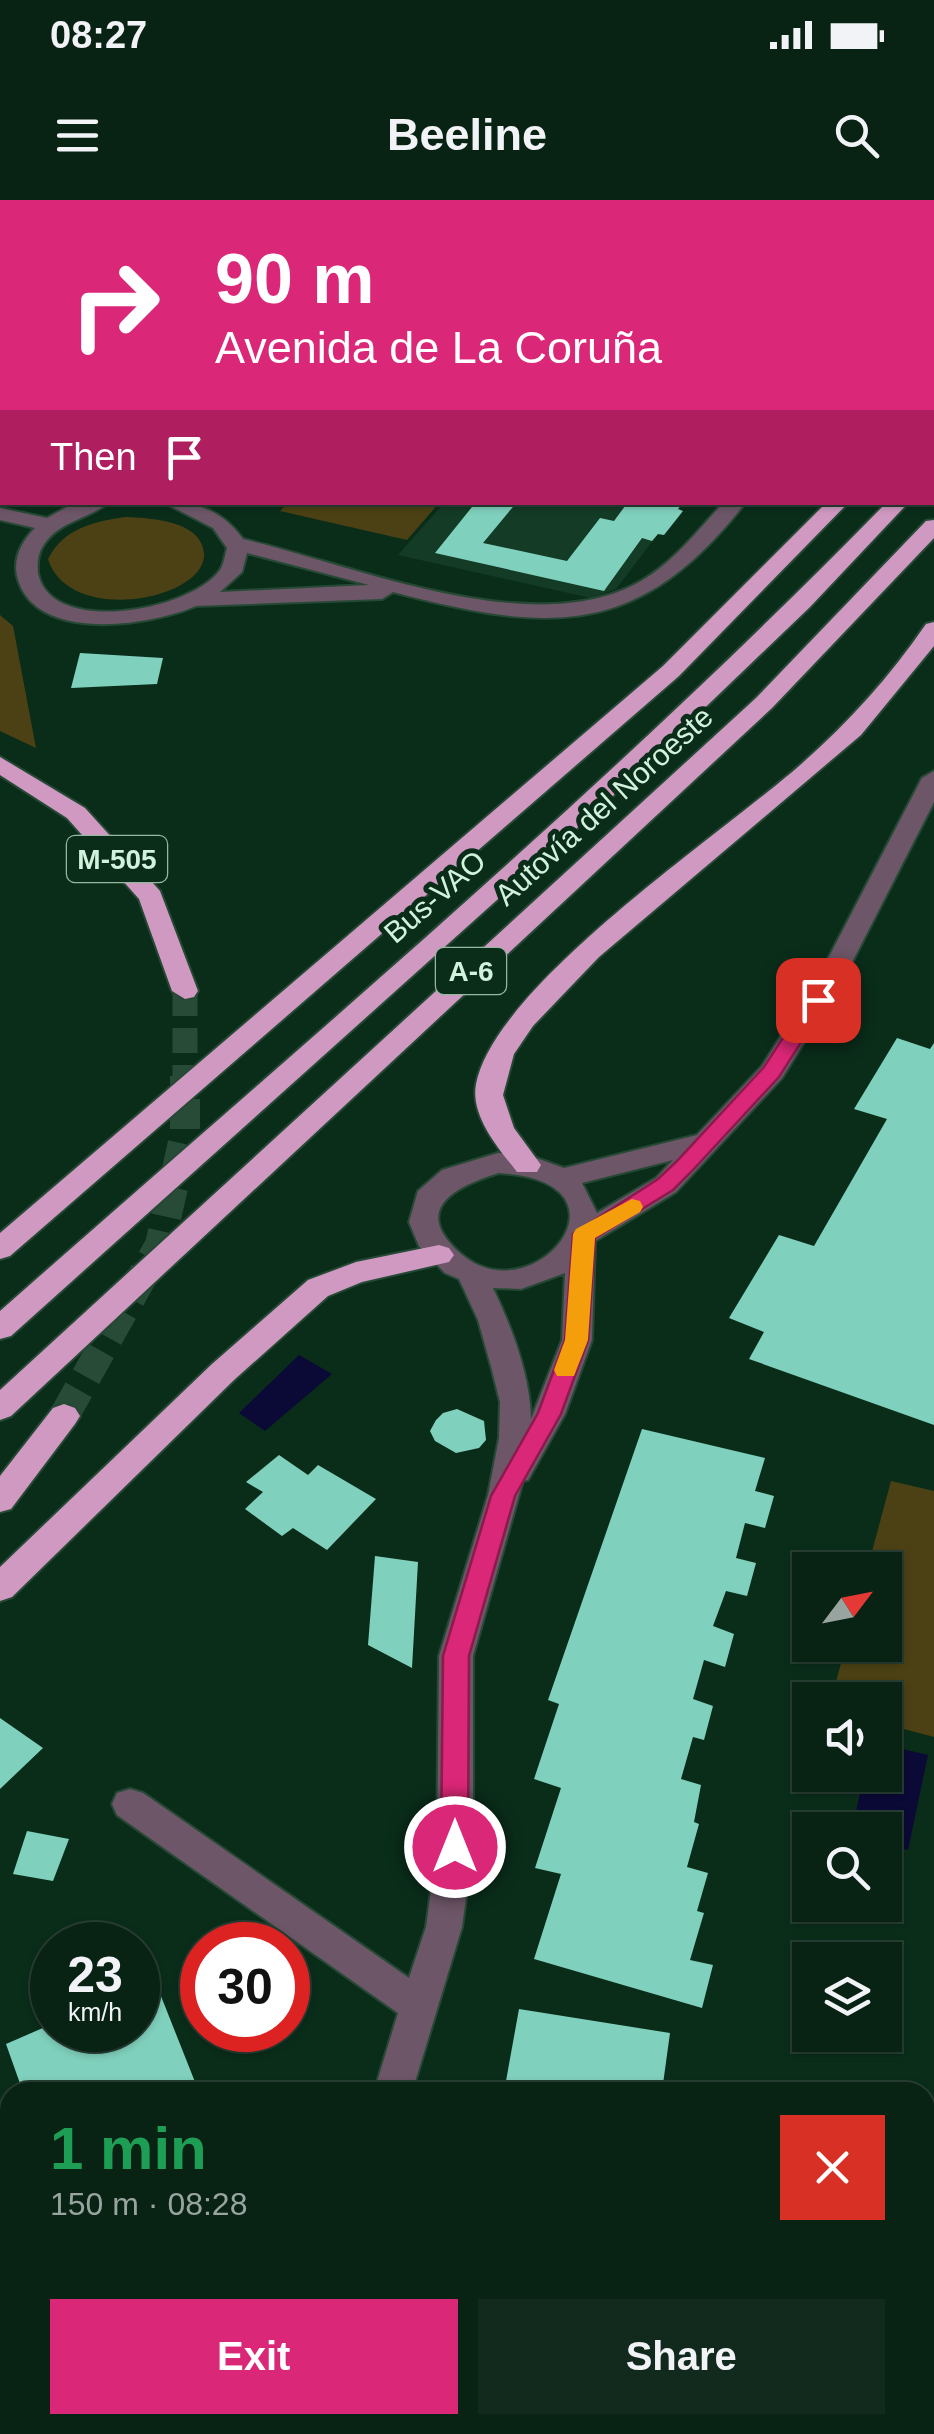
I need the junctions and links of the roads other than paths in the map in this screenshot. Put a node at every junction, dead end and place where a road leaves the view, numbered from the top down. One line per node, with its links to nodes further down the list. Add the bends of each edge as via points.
1 (87, 505): 8 (street)
2 (182, 505): 6 (street)
3 (733, 505): 12 (street, via 674,567 609,604 562,611)
4 (836, 505): 22 (highway, Autovía del Noroeste, via 671,671)
5 (897, 505): 25 (highway, Bus-VAO, via 605,790)
6 (224, 512): 10 (street)
7 (0, 514): 8 (street)
8 (42, 523): 11 (street)
9 (934, 526): 26 (highway, Autovía del Noroeste / A-6, via 764,703)
10 (238, 544): 12 (street); 13 (street, via 235,568)
11 (7, 566): 13 (street, via 48,605 83,615 124,618)
12 (411, 592): 13 (street)
13 (200, 600)
14 (934, 629): 19 (highway, via 854,728 584,956 516,1029 489,1087 505,1138)
15 (0, 764): 17 (highway, M-505, via 76,813 151,897)
16 (934, 778): 18 (street, via 803,1025 772,1072)
17 (185, 991)
18 (702, 1142): 20 (street); 21 (street, via 666,1185)
19 (526, 1165): 20 (street); 23 (street, via 498,1162 446,1178 429,1196 423,1216 425,1236)
20 (560, 1179): 21 (street, via 582,1204)
21 (582, 1238): 24 (street, via 570,1255 537,1274); 28 (street, via 577,1340 549,1414)
22 (0, 1249)
23 (439, 1255): 24 (street); 30 (highway, via 356,1272 318,1288)
24 (472, 1274): 28 (street, via 493,1320 515,1402)
25 (0, 1328)
26 (0, 1408)
27 (64, 1416): 29 (highway)
28 (504, 1496): 32 (street, via 456,1656 455,1847 444,1927)
29 (0, 1500)
30 (0, 1588)
31 (130, 1804): 32 (street)
32 (420, 2007): 33 (street)
33 (396, 2082)

